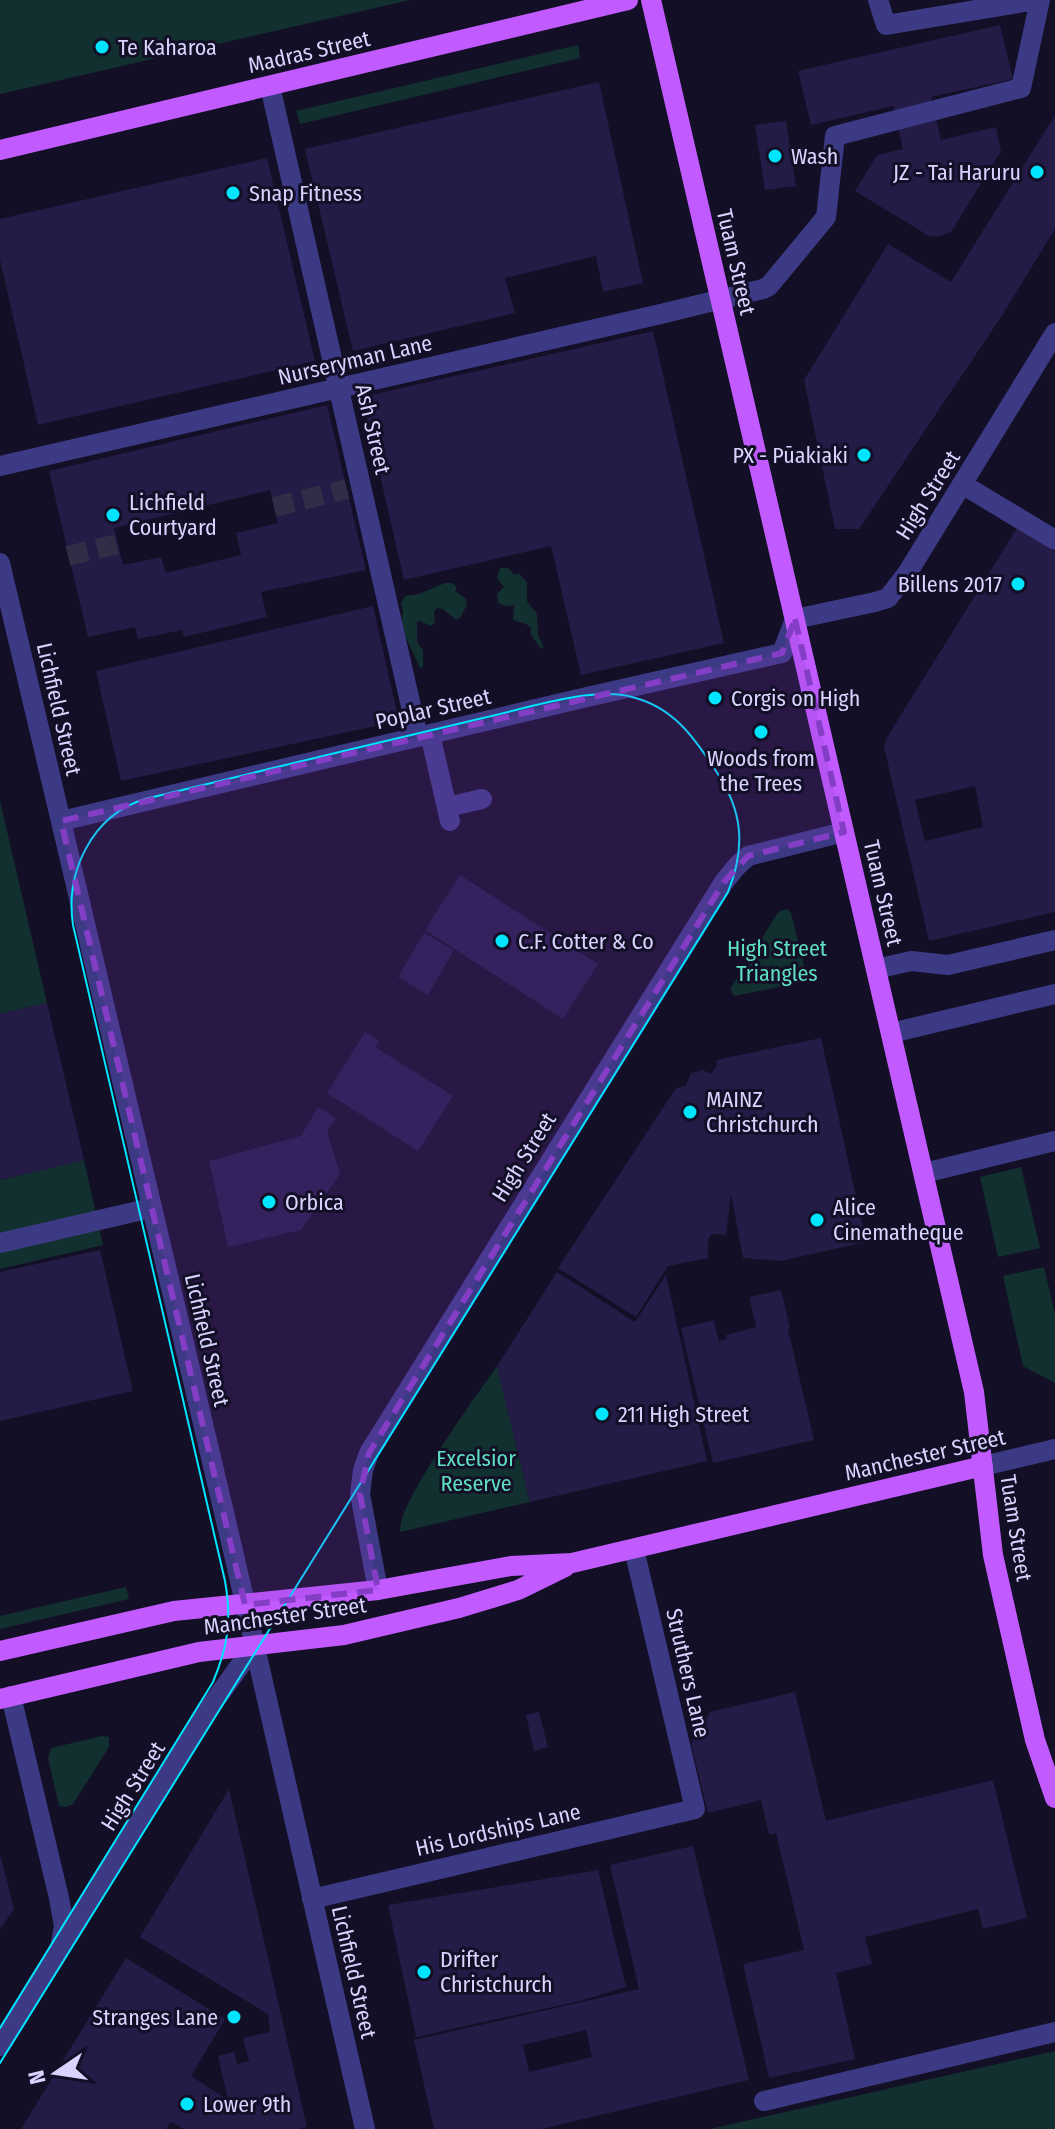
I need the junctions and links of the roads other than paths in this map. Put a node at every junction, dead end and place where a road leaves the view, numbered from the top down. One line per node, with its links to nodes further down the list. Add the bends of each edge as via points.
1 (628, 0): 5 (main road, Madras Street)
2 (651, 0): 7 (main road, Tuam Street)
3 (878, 0): 4 (street, via 886,25)
4 (1038, 0): 7 (street, Nurseryman Lane, via 1021,88 835,136 826,217 769,286)
5 (270, 86): 6 (main road, Madras Street); 9 (street, Ash Street)
6 (0, 150)
7 (720, 299): 9 (street, Nurseryman Lane); 14 (main road, Tuam Street)
8 (1055, 333): 11 (street, High Street)
9 (339, 388): 10 (street, Nurseryman Lane); 15 (street, Ash Street, via 354,488)
10 (0, 466)
11 (962, 484): 12 (street); 14 (street, High Street, via 888,598)
12 (1055, 540)
13 (0, 563): 17 (street, Lichfield Street)
14 (795, 619): 15 (street, Poplar Street, via 782,653); 18 (main road, Tuam Street)
15 (424, 735): 16 (street, Ash Street, via 449,814); 17 (street, Poplar Street)
16 (482, 799)
17 (61, 821): 25 (street, Lichfield Street)
18 (844, 832): 20 (main road, Tuam Street); 31 (street, High Street, via 748,856 724,882 369,1453 360,1494)
19 (1055, 940): 20 (street, via 948,965 911,961)
20 (876, 969): 22 (main road, Tuam Street)
21 (1055, 994): 22 (street)
22 (891, 1033): 24 (main road, Tuam Street)
23 (1055, 1141): 24 (street)
24 (924, 1173): 28 (main road, Tuam Street, via 974,1392)
25 (151, 1208): 26 (street); 32 (street, Lichfield Street)
26 (0, 1243)
27 (1055, 1449): 28 (street, Manchester Street)
28 (983, 1466): 29 (main road, Manchester Street); 36 (main road, Tuam Street, via 993,1555 1035,1740)
29 (634, 1549): 30 (main road, Manchester Street); 37 (street, Struthers Lane)
30 (572, 1563): 31 (main road, Manchester Street, via 511,1566); 33 (main road, Manchester Street, via 518,1590 459,1608 344,1635)
31 (378, 1590): 32 (main road, Manchester Street)
32 (245, 1605): 33 (street, Lichfield Street); 34 (main road, Manchester Street, via 174,1611)
33 (254, 1646): 35 (main road, Manchester Street, via 199,1652); 38 (street, Lichfield Street); 39 (street, High Street, via 206,1713)
34 (0, 1651)
35 (6, 1697): 39 (street, High Street, via 59,1898 64,1926)
36 (1055, 1798)
37 (695, 1809): 38 (street, His Lordships Lane)
38 (312, 1899): 43 (street, Lichfield Street)
39 (57, 1953): 41 (street, High Street)
40 (1055, 2032): 42 (street)
41 (0, 2046)
42 (764, 2101)
43 (365, 2129)

